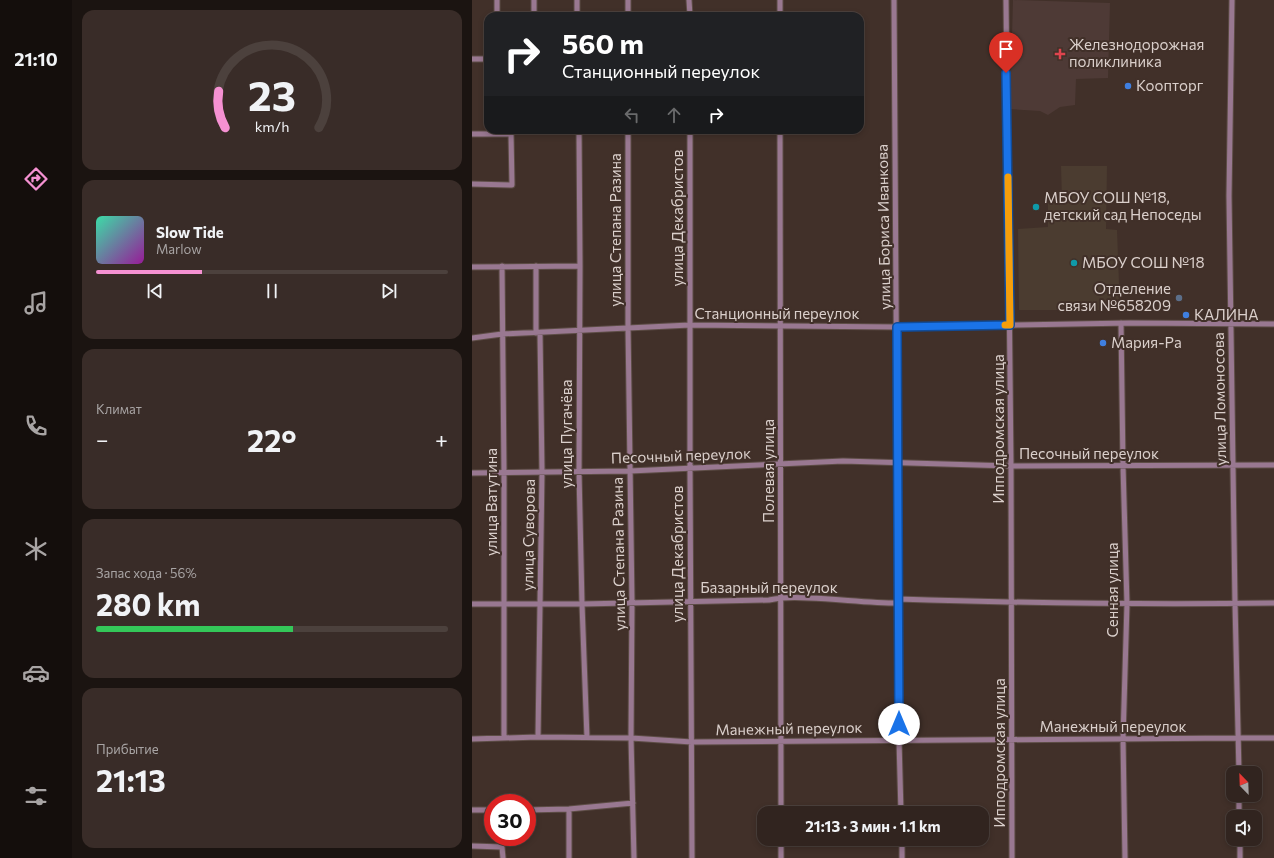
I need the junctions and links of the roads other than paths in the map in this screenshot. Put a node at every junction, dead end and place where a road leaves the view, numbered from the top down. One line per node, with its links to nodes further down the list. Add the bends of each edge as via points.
1 (497, 0): 10 (street)
2 (534, 0): 11 (street)
3 (577, 0): 12 (street)
4 (628, 0): 13 (street)
5 (690, 0): 14 (street)
6 (780, 0): 15 (street)
7 (894, 0): 35 (street, улица Бориса Иванкова)
8 (1006, 0): 32 (street, Ипподромская улица)
9 (1232, 0): 29 (street, улица Ломоносова)
10 (497, 12)
11 (534, 12)
12 (578, 12)
13 (628, 12)
14 (690, 12)
15 (780, 12)
16 (472, 59): 17 (street)
17 (484, 59)
18 (472, 134): 23 (street, via 511,134 512,184)
19 (579, 134): 26 (street, улица Пугачёва)
20 (628, 134): 34 (street, улица Степана Разина)
21 (690, 134): 31 (street, улица Декабристов)
22 (780, 134): 33 (street, Полевая улица)
23 (472, 184)
24 (502, 266): 25 (street); 27 (street); 38 (street, улица Ватутина)
25 (536, 266): 26 (street); 37 (street, улица Суворова)
26 (580, 266): 36 (street, улица Пугачёва)
27 (472, 267)
28 (1121, 323): 29 (street, Станционный переулок); 32 (street, Станционный переулок); 44 (street, Сенная улица)
29 (1231, 324): 30 (street, Станционный переулок); 45 (street, улица Ломоносова)
30 (1274, 324)
31 (690, 325): 33 (street, Станционный переулок); 34 (street, Станционный переулок); 46 (street, улица Декабристов)
32 (1010, 325): 35 (street, Станционный переулок); 43 (street, Ипподромская улица)
33 (781, 326): 35 (street, Станционный переулок); 41 (street, Полевая улица)
34 (628, 327): 36 (street, Станционный переулок); 47 (street, улица Степана Разина)
35 (897, 327): 40 (street, улица Бориса Иванкова)
36 (579, 330): 37 (street, Станционный переулок); 49 (street, улица Пугачёва)
37 (538, 333): 38 (street, Станционный переулок); 48 (street, улица Суворова)
38 (502, 334): 39 (street, Станционный переулок); 51 (street, улица Ватутина)
39 (472, 338)
40 (898, 464): 41 (street, Песочный переулок, via 843,462); 43 (street, Песочный переулок); 54 (street, улица Бориса Иванкова)
41 (781, 465): 46 (street, Песочный переулок); 52 (street, Полевая улица)
42 (1274, 465): 45 (street, Песочный переулок)
43 (1011, 466): 44 (street, Песочный переулок); 56 (street, Ипподромская улица)
44 (1123, 466): 45 (street, Песочный переулок); 62 (street, Сенная улица)
45 (1233, 466): 57 (street, улица Ломоносова)
46 (690, 468): 47 (street, Песочный переулок); 53 (street, улица Декабристов)
47 (630, 471): 49 (street, Песочный переулок); 55 (street, улица Степана Разина)
48 (542, 472): 49 (street, Песочный переулок); 51 (street, Песочный переулок); 60 (street, улица Суворова)
49 (579, 472): 61 (street, улица Пугачёва)
50 (472, 473): 51 (street, Песочный переулок)
51 (504, 473): 63 (street, улица Ватутина)
52 (781, 597): 53 (street, Базарный переулок, via 769,600); 54 (street, Базарный переулок, via 876,603); 73 (street, Полевая улица)
53 (690, 600): 55 (street, Базарный переулок); 75 (street, улица Декабристов)
54 (898, 601): 56 (street, Базарный переулок); 74 (street, улица Бориса Иванкова)
55 (632, 603): 61 (street, Базарный переулок); 67 (street, улица Степана Разина)
56 (1011, 603): 62 (street, Базарный переулок); 71 (street, Ипподромская улица)
57 (1235, 603): 58 (street, Базарный переулок); 62 (street, Базарный переулок); 68 (street, улица Ломоносова)
58 (1274, 603)
59 (472, 604): 63 (street, Базарный переулок)
60 (540, 604): 61 (street, Базарный переулок); 63 (street, Базарный переулок); 64 (street, улица Суворова)
61 (582, 604): 66 (street, улица Пугачёва)
62 (1127, 604): 72 (street, Сенная улица)
63 (504, 605): 65 (street, улица Ватутина)
64 (538, 737): 65 (street, Манежный переулок); 66 (street, Манежный переулок)
65 (504, 738): 70 (street, Манежный переулок)
66 (587, 738): 67 (street, Манежный переулок)
67 (631, 738): 75 (street, Манежный переулок); 77 (street, улица Степана Разина)
68 (1238, 738): 69 (street, Манежный переулок); 72 (street, Манежный переулок); 76 (street, улица Ломоносова)
69 (1274, 738)
70 (472, 739)
71 (1012, 739): 72 (street, Манежный переулок); 74 (street, Манежный переулок); 94 (street, Ипподромская улица)
72 (1123, 739): 95 (street, Сенная улица)
73 (781, 740): 74 (street, Манежный переулок); 75 (street, Манежный переулок); 78 (street, Полевая улица)
74 (899, 740): 79 (street, улица Бориса Иванкова)
75 (692, 742): 91 (street, улица Декабристов)
76 (1239, 766)
77 (633, 803): 80 (street); 90 (street, улица Степана Разина)
78 (781, 806)
79 (901, 806)
80 (569, 809): 83 (street); 89 (street)
81 (472, 810): 82 (street)
82 (484, 810)
83 (536, 810)
84 (472, 846): 88 (street, via 502,847)
85 (781, 846): 92 (street)
86 (902, 846): 93 (street)
87 (1240, 846): 96 (street)
88 (503, 858)
89 (569, 858)
90 (634, 858)
91 (692, 858)
92 (781, 858)
93 (902, 858)
94 (1012, 858)
95 (1125, 858)
96 (1240, 858)

